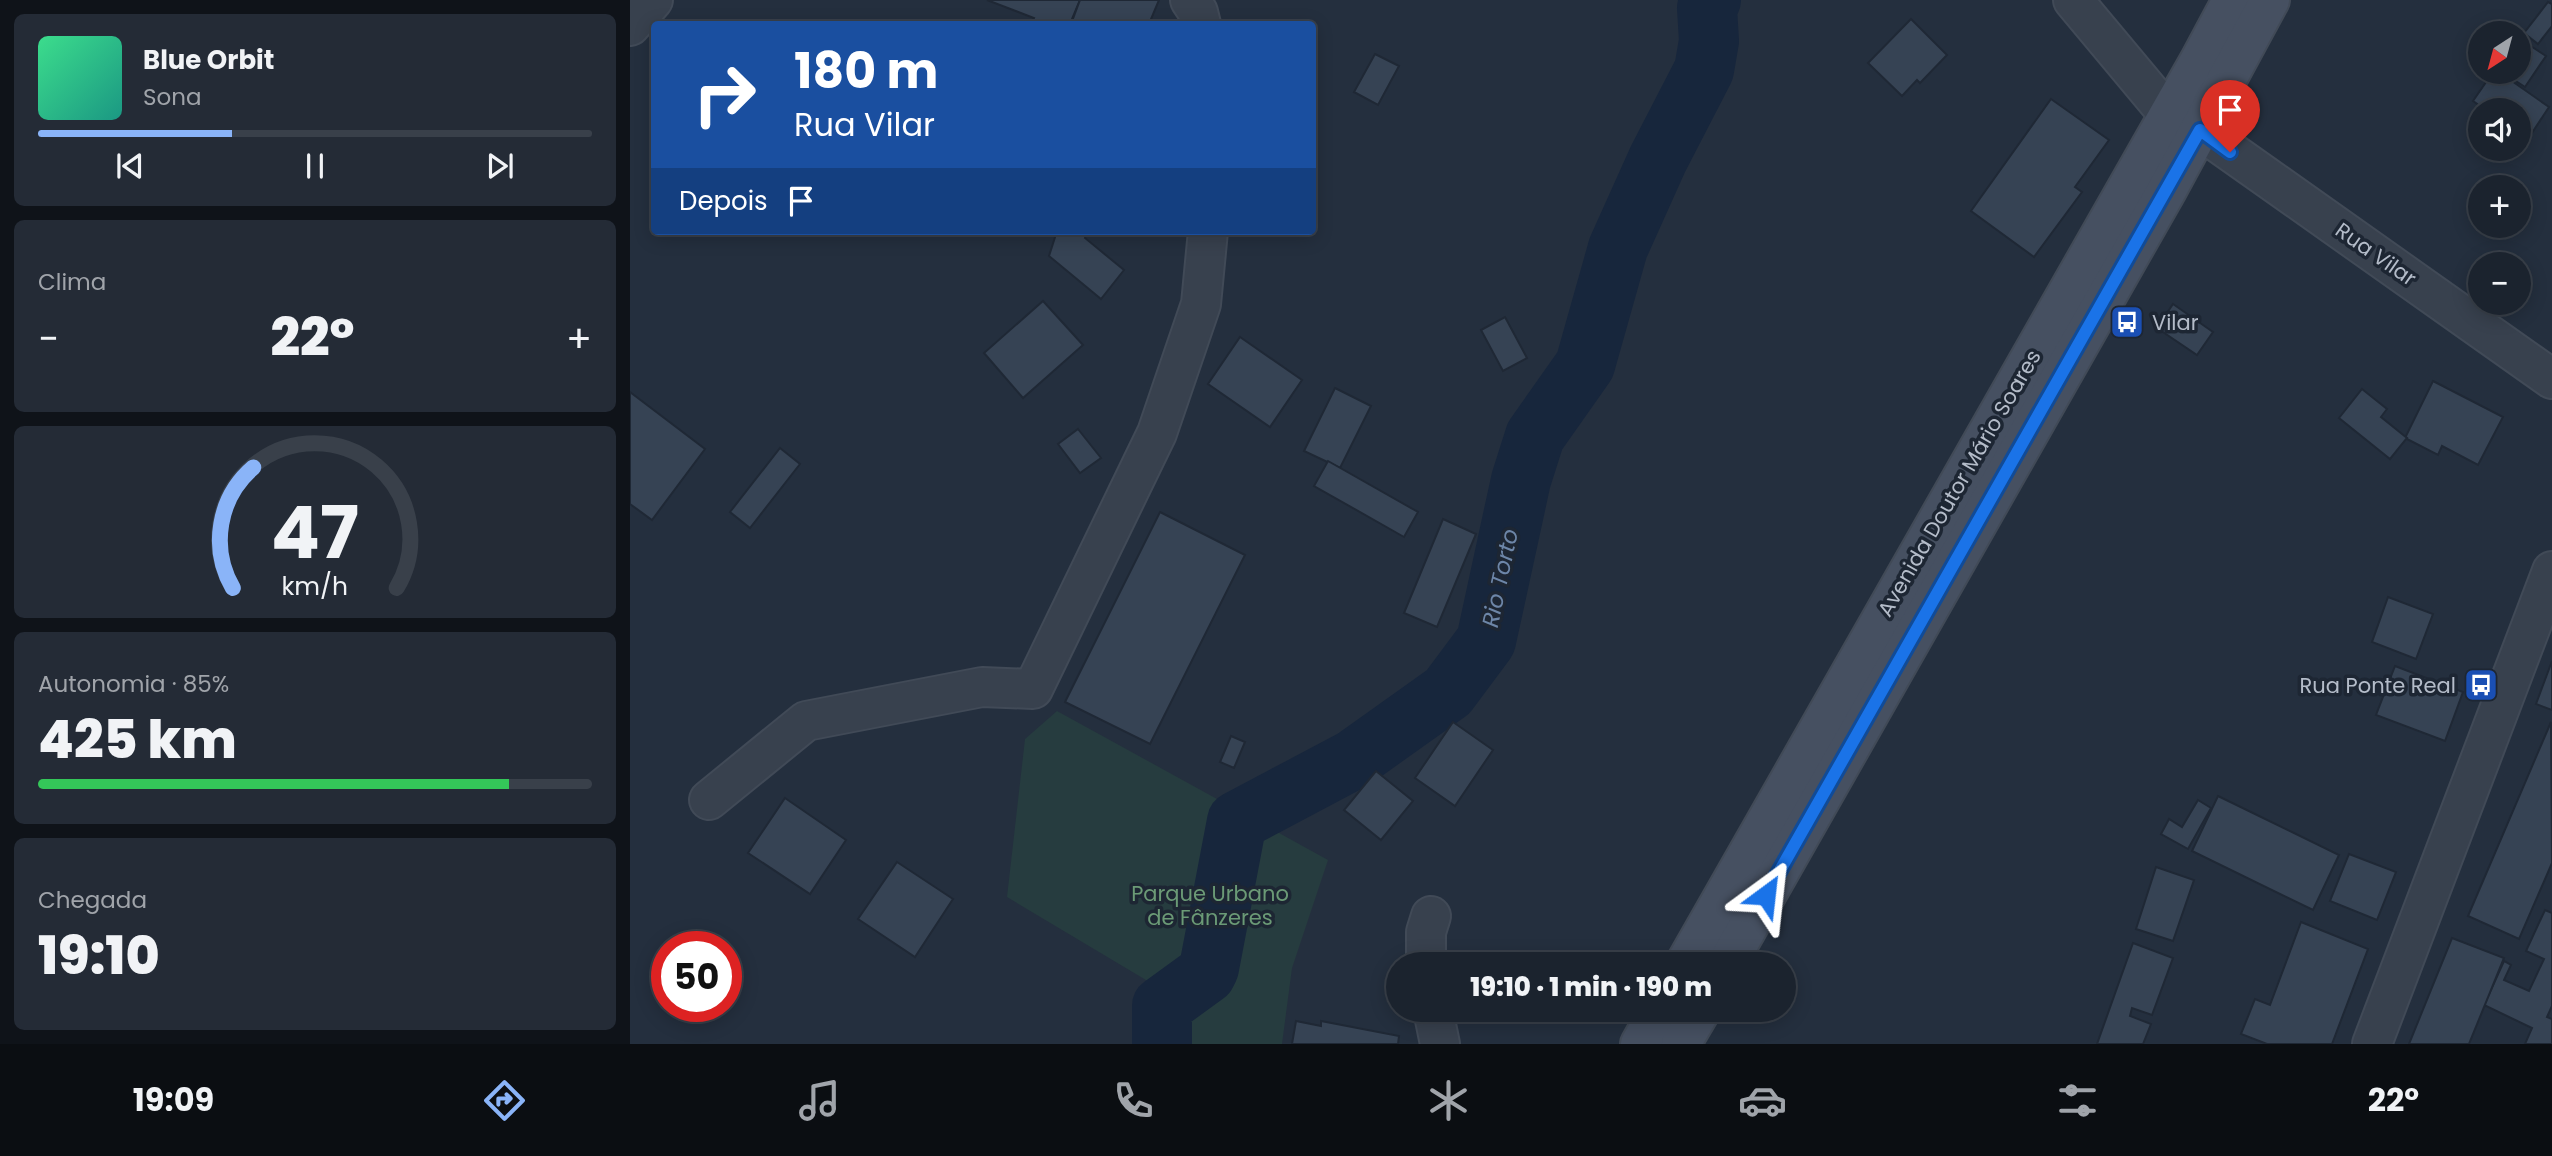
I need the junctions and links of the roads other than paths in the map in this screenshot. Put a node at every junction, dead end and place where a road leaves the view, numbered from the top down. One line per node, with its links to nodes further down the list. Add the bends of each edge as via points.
1 (653, 0): 7 (street)
2 (1190, 0): 6 (street)
3 (2073, 0): 8 (street, Rua Vilar)
4 (2232, 0): 8 (main road, Avenida Doutor Mário Soares)
5 (2270, 0): 8 (main road, Avenida Doutor Mário Soares)
6 (1200, 21)
7 (630, 26)
8 (2184, 122): 10 (street, Rua Vilar); 15 (main road, Avenida Doutor Mário Soares); 16 (main road, Avenida Doutor Mário Soares)
9 (1209, 235): 12 (street, via 1201,303 1157,433 1033,688 982,687 806,721)
10 (2552, 379)
11 (2552, 571): 23 (street)
12 (709, 800)
13 (1432, 916): 14 (street)
14 (1426, 952)
15 (1692, 952)
16 (1734, 952)
17 (1435, 1022): 20 (street)
18 (1652, 1022): 21 (main road)
19 (1694, 1022): 22 (main road)
20 (1440, 1044)
21 (1640, 1044)
22 (1681, 1044)
23 (2372, 1044)

